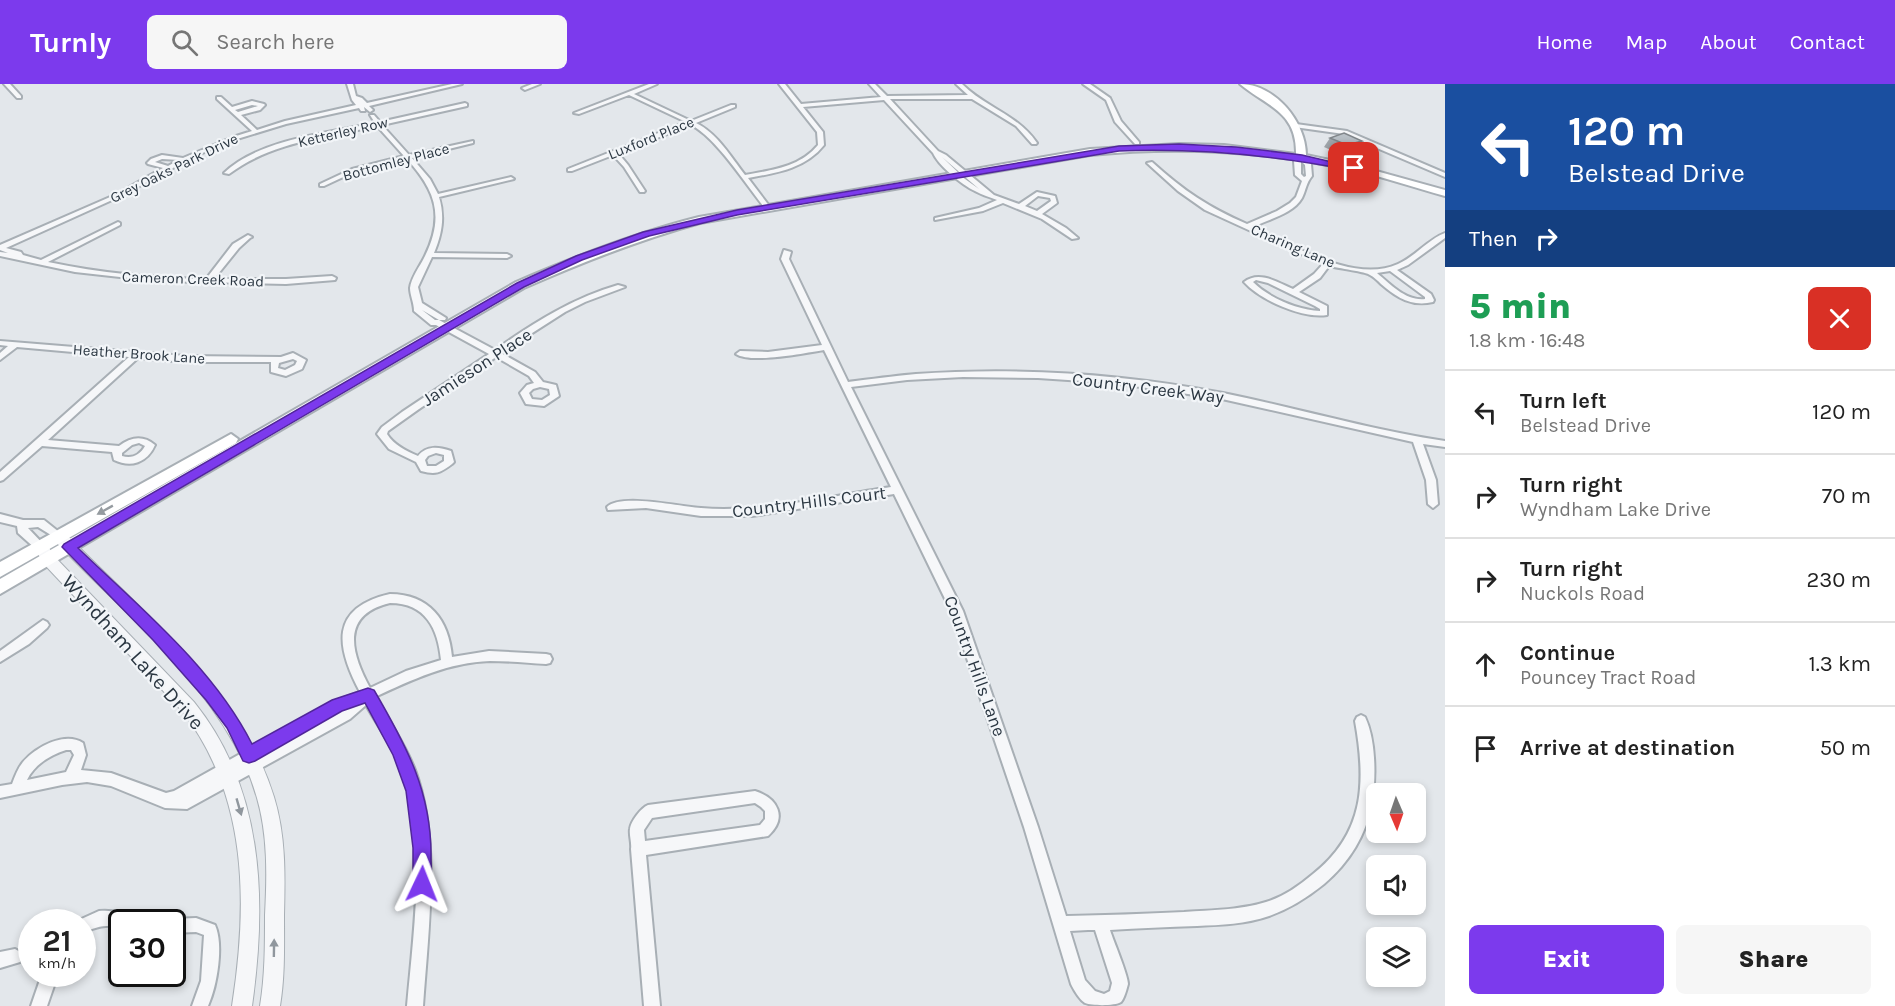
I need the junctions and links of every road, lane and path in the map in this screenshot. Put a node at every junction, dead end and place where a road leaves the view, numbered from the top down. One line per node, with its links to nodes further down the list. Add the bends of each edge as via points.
1 (7, 84): 13 (street)
2 (350, 84): 18 (street)
3 (537, 84): 11 (street)
4 (654, 84): 12 (street)
5 (782, 84): 20 (street)
6 (872, 84): 16 (street)
7 (959, 84): 14 (street)
8 (1086, 84): 29 (street, via 1108,99 1118,122)
9 (1245, 84): 26 (main road, via 1273,100)
10 (454, 85): 18 (street, Grey Oaks Park Drive)
11 (525, 88)
12 (630, 94): 22 (street); 24 (street)
13 (19, 97)
14 (972, 97): 16 (street); 30 (street, via 1016,124)
15 (219, 98): 21 (street)
16 (885, 98): 20 (street); 38 (street)
17 (465, 105): 25 (street, Ketterley Row)
18 (364, 106): 25 (street); 27 (street, Grey Oaks Park Drive)
19 (732, 106): 24 (street, Luxford Place)
20 (800, 106): 40 (street, via 820,132 821,146 808,159)
21 (232, 109): 23 (street); 23 (street, via 252,103 262,105)
22 (577, 113)
23 (238, 114): 27 (street, via 246,124)
24 (690, 122): 31 (street, Luxford Place); 40 (street, via 714,139)
25 (377, 125): 33 (street); 39 (street, Ketterley Row, via 300,141 235,165)
26 (1296, 126): 32 (main road); 41 (street, via 1338,130)
27 (259, 130): 34 (street, Grey Oaks Park Drive)
28 (471, 142): 33 (street, Bottomley Place)
29 (1137, 142): 32 (main road, via 1208,143); 38 (main road)
30 (1034, 143)
31 (614, 153): 37 (street, Luxford Place); 46 (street)
32 (1302, 156): 38 (main road, via 1149,147); 43 (street, via 1309,170); 43 (street, via 1297,161 1298,175); 45 (main road, via 1381,170); 47 (main road)
33 (409, 157): 44 (street, Bottomley Place, via 354,170); 48 (street)
34 (185, 160): 36 (street, Grey Oaks Park Drive); 36 (street, via 162,157 150,163)
35 (1150, 162): 55 (street, Charing Lane, via 1190,197)
36 (169, 168): 59 (street, Grey Oaks Park Drive)
37 (570, 170)
38 (957, 172): 49 (street, via 981,194); 50 (main road)
39 (227, 173)
40 (743, 175): 50 (street)
41 (1445, 175)
42 (511, 179): 48 (street)
43 (1304, 180): 55 (street, via 1294,203)
44 (322, 185)
45 (1445, 188)
46 (642, 191)
47 (1445, 193)
48 (437, 196): 62 (street, via 439,228)
49 (1001, 201): 51 (street); 53 (street, via 981,210)
50 (765, 204): 73 (main road, via 677,225 600,250)
51 (1022, 206): 52 (street); 52 (street, via 1037,194 1053,197 1055,202)
52 (1039, 213): 58 (street)
53 (938, 219)
54 (118, 224): 65 (street)
55 (1247, 227): 66 (street, Charing Lane)
56 (1445, 235): 67 (street, Charing Lane, via 1405,264)
57 (248, 237): 70 (street)
58 (1074, 238)
59 (0, 248): 64 (street, Cameron Creek Road)
60 (787, 252): 76 (street, Country Hills Lane, via 787,265)
61 (0, 254): 64 (street, Cameron Creek Road)
62 (431, 255): 63 (street); 73 (street, via 414,287 418,304)
63 (507, 256)
64 (20, 257): 65 (street, Cameron Creek Road)
65 (41, 263): 70 (street, Cameron Creek Road, via 123,279)
66 (1328, 263): 68 (street, Charing Lane); 72 (street)
67 (1391, 269): 68 (street, Charing Lane); 68 (street, via 1430,300 1407,299)
68 (1371, 271)
69 (332, 278): 70 (street, Cameron Creek Road, via 302,282)
70 (208, 281)
71 (621, 287): 77 (street, Jamieson Place, via 569,309)
72 (1293, 292): 72 (street, via 1265,279 1249,279 1255,289 1303,311 1324,313 1322,306)
73 (439, 323): 77 (street); 95 (main road)
74 (0, 343): 75 (street, Heather Brook Lane)
75 (15, 344): 79 (street, Heather Brook Lane); 80 (street)
76 (827, 347): 78 (street, via 768,355); 83 (street, Country Hills Lane)
77 (495, 354): 82 (street, via 532,374); 88 (street, Jamieson Place, via 384,429 385,441)
78 (740, 354)
79 (135, 356): 81 (street, Heather Brook Lane); 85 (street)
80 (0, 357)
81 (279, 359)
82 (540, 384)
83 (846, 385): 84 (street, Country Creek Way, via 958,375 1092,379 1220,396); 90 (street, Country Hills Lane)
84 (1416, 440): 86 (street, Country Creek Way); 91 (street, via 1431,480)
85 (38, 442): 87 (street); 89 (street)
86 (1445, 444)
87 (119, 449)
88 (420, 460)
89 (0, 478)
90 (898, 490): 92 (street, Country Hills Court, via 752,512 701,512 646,504); 112 (street, Country Hills Lane, via 940,573 968,641)
91 (1433, 504)
92 (612, 507)
93 (0, 518): 94 (street)
94 (23, 524): 95 (street, via 40,523); 96 (street, via 22,530)
95 (64, 542): 96 (main road); 105 (street, Wyndham Lake Drive, via 212,695 232,722)
96 (44, 553): 97 (main road); 98 (main road); 106 (street, Wyndham Lake Drive, via 183,700 205,729)
97 (0, 570)
98 (0, 587)
99 (43, 625): 100 (street)
100 (0, 657)
101 (546, 659): 102 (street, via 489,656)
102 (447, 663): 103 (street); 103 (street, via 443,636 423,607 408,598 378,602 352,621 346,642)
103 (368, 695): 105 (street, via 346,715); 119 (street, via 408,770 420,823 423,862)
104 (1361, 721): 111 (street, via 1368,759 1366,807 1347,849 1318,880 1281,904 1257,912 1221,918)
105 (251, 761): 106 (street); 118 (street, Wyndham Lake Drive, one-way to 105, via 274,979 275,845 269,811)
106 (228, 774): 107 (street, via 187,802 165,801 115,780); 117 (street, Wyndham Lake Drive, one-way to 117, via 245,832 252,895)
107 (70, 777): 108 (street); 108 (street, via 80,755 73,745 64,744 52,747 27,767)
108 (17, 789): 109 (street)
109 (0, 792)
110 (638, 849): 110 (street, via 637,828 648,812 749,797 766,801 773,812 771,823 763,831); 120 (street)
111 (1100, 922): 112 (street); 112 (street, Country Hills Lane, via 1120,983 1116,996 1105,1002 1090,997 1079,984)
112 (1060, 924)
113 (186, 925): 116 (street, via 205,927 211,935 208,982)
114 (46, 987): 115 (street)
115 (39, 1006)
116 (200, 1006)
117 (242, 1006)
118 (270, 1006)
119 (415, 1006)
120 (652, 1006)

